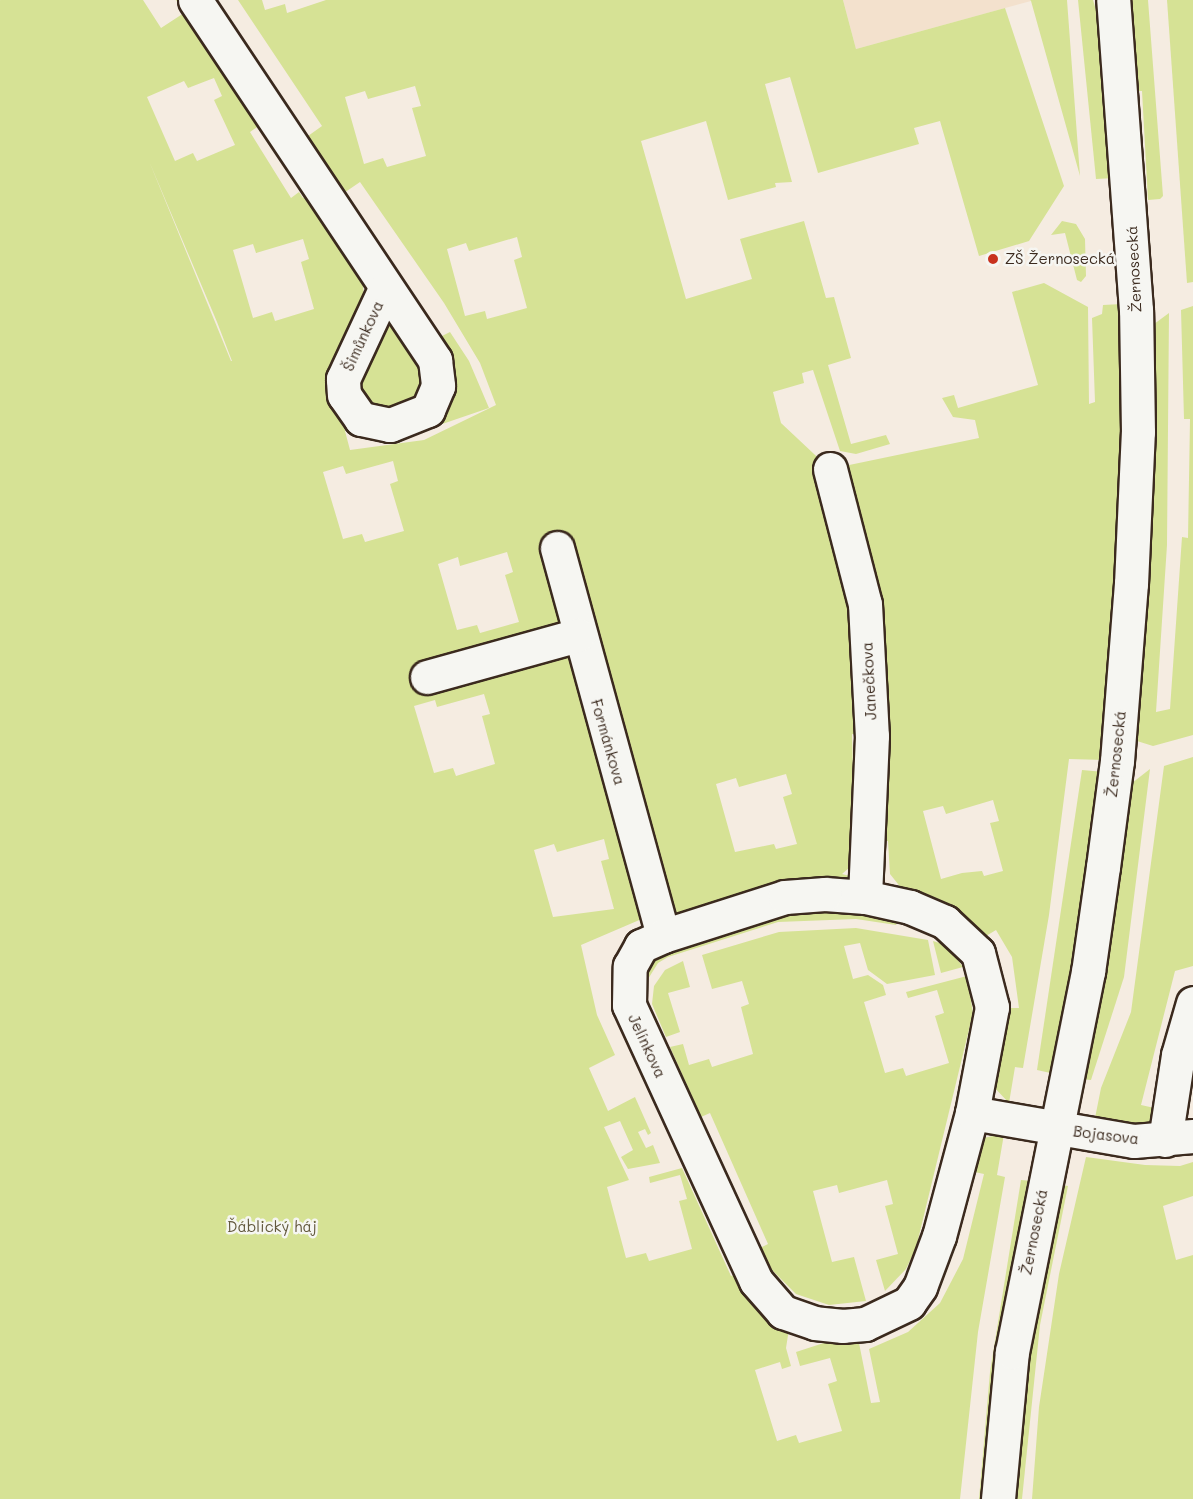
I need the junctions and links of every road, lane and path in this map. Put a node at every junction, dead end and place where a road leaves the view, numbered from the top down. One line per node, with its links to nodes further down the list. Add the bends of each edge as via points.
1 (195, 0): 3 (street, Šimůnkova)
2 (1113, 0): 12 (street, Žernosecká, via 1136,310 1138,432 1131,584 1117,761 1103,867 1088,972)
3 (385, 289)
4 (830, 469): 8 (street, Janečkova, via 865,604 872,736)
5 (557, 548): 6 (street, Formánkova)
6 (578, 635): 7 (street); 9 (street, Formánkova)
7 (427, 677)
8 (865, 897): 9 (street, Jelínkova, via 785,897); 11 (street, Jelínkova, via 910,907 945,922 978,953 992,1007)
9 (663, 936): 11 (street, Jelínkova, via 641,946 630,966 629,1005 746,1262 768,1298 783,1312 807,1321 843,1326 865,1324 909,1303 920,1287 939,1236)
10 (1193, 1003): 13 (street, via 1178,1054)
11 (972, 1113): 12 (street)
12 (1056, 1128): 13 (street, Bojasova, via 1134,1141); 14 (street, Žernosecká, via 1012,1352)
13 (1179, 1138)
14 (998, 1499)

